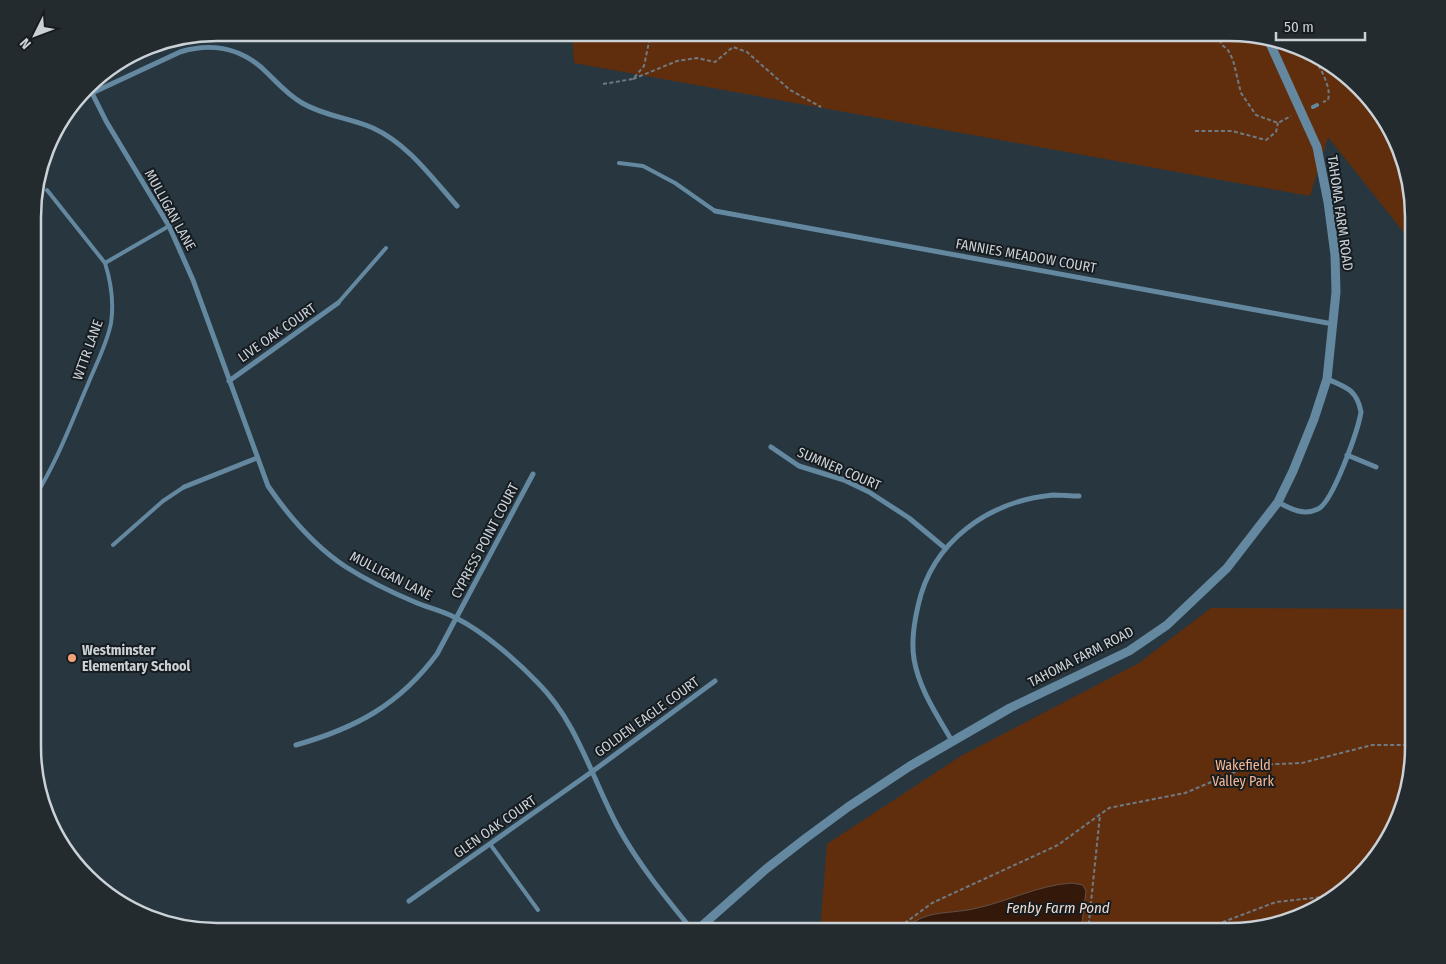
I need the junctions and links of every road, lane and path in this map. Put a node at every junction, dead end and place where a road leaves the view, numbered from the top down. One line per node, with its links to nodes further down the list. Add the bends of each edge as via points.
1 (1221, 41): 12 (path, via 1234,60 1241,93 1256,114)
2 (649, 42): 5 (path, via 644,66)
3 (1271, 47): 22 (street, TAHOMA FARM ROAD, via 1317,147 1334,255 1336,292)
4 (1318, 66): 9 (path, via 1330,94 1328,100)
5 (633, 78): 6 (path); 10 (path, via 696,58 715,62 733,47 747,52 790,90)
6 (603, 84)
7 (96, 90): 16 (street, via 180,52 206,47 230,49 261,68 299,102 387,135)
8 (93, 93): 18 (street, MULLIGAN LANE, via 106,122)
9 (1315, 106)
10 (821, 107)
11 (1291, 116): 12 (path)
12 (1278, 123): 13 (path, via 1276,132 1266,140 1232,131)
13 (1195, 131)
14 (619, 163): 17 (lane, via 643,166 675,183)
15 (47, 190): 20 (lane, WTTR LANE)
16 (457, 206)
17 (715, 211): 22 (street, FANNIES MEADOW COURT)
18 (169, 226): 20 (lane); 24 (street, MULLIGAN LANE, via 194,280)
19 (386, 248): 21 (lane)
20 (105, 263): 30 (lane, WTTR LANE, via 112,302 109,331 57,458)
21 (338, 303): 24 (street, LIVE OAK COURT)
22 (1333, 324): 23 (street, TAHOMA FARM ROAD)
23 (1327, 378): 26 (street, via 1345,386 1360,403 1360,420); 33 (street, TAHOMA FARM ROAD, via 1314,419)
24 (229, 380): 27 (street, MULLIGAN LANE)
25 (771, 447): 35 (street, SUMNER COURT, via 799,466 844,480 869,492 909,518)
26 (1346, 455): 28 (street); 33 (street, via 1330,495 1319,509 1299,512)
27 (257, 458): 31 (street); 36 (street, MULLIGAN LANE, via 268,486 315,544 366,579)
28 (1376, 466)
29 (533, 474): 36 (street, CYPRESS POINT COURT)
30 (41, 486)
31 (184, 487): 34 (lane)
32 (1079, 496): 35 (street, via 1047,496 1015,502 971,524)
33 (1278, 502): 38 (street, TAHOMA FARM ROAD, via 1226,568 1167,625 1129,651 1010,708)
34 (113, 545)
35 (945, 548): 38 (street, via 923,586 913,640 918,674)
36 (456, 618): 39 (street, CYPRESS POINT COURT, via 437,654 394,700 349,727); 41 (street, MULLIGAN LANE, via 504,650 540,684 568,722)
37 (716, 680): 41 (street, GOLDEN EAGLE COURT)
38 (952, 742): 51 (street, TAHOMA FARM ROAD, via 848,807 766,869)
39 (296, 745)
40 (1405, 745): 42 (path, via 1372,745 1302,763 1252,765 1185,793 1109,808)
41 (593, 771): 43 (street, GLEN OAK COURT); 50 (street, MULLIGAN LANE, via 634,854)
42 (1100, 815): 47 (path, via 1058,845 932,903); 48 (path)
43 (490, 844): 45 (street, GLEN OAK COURT); 46 (lane)
44 (1319, 897): 49 (path, via 1276,902)
45 (409, 901)
46 (538, 910)
47 (906, 922)
48 (1089, 922)
49 (1223, 922)
50 (687, 923)
51 (705, 923)

